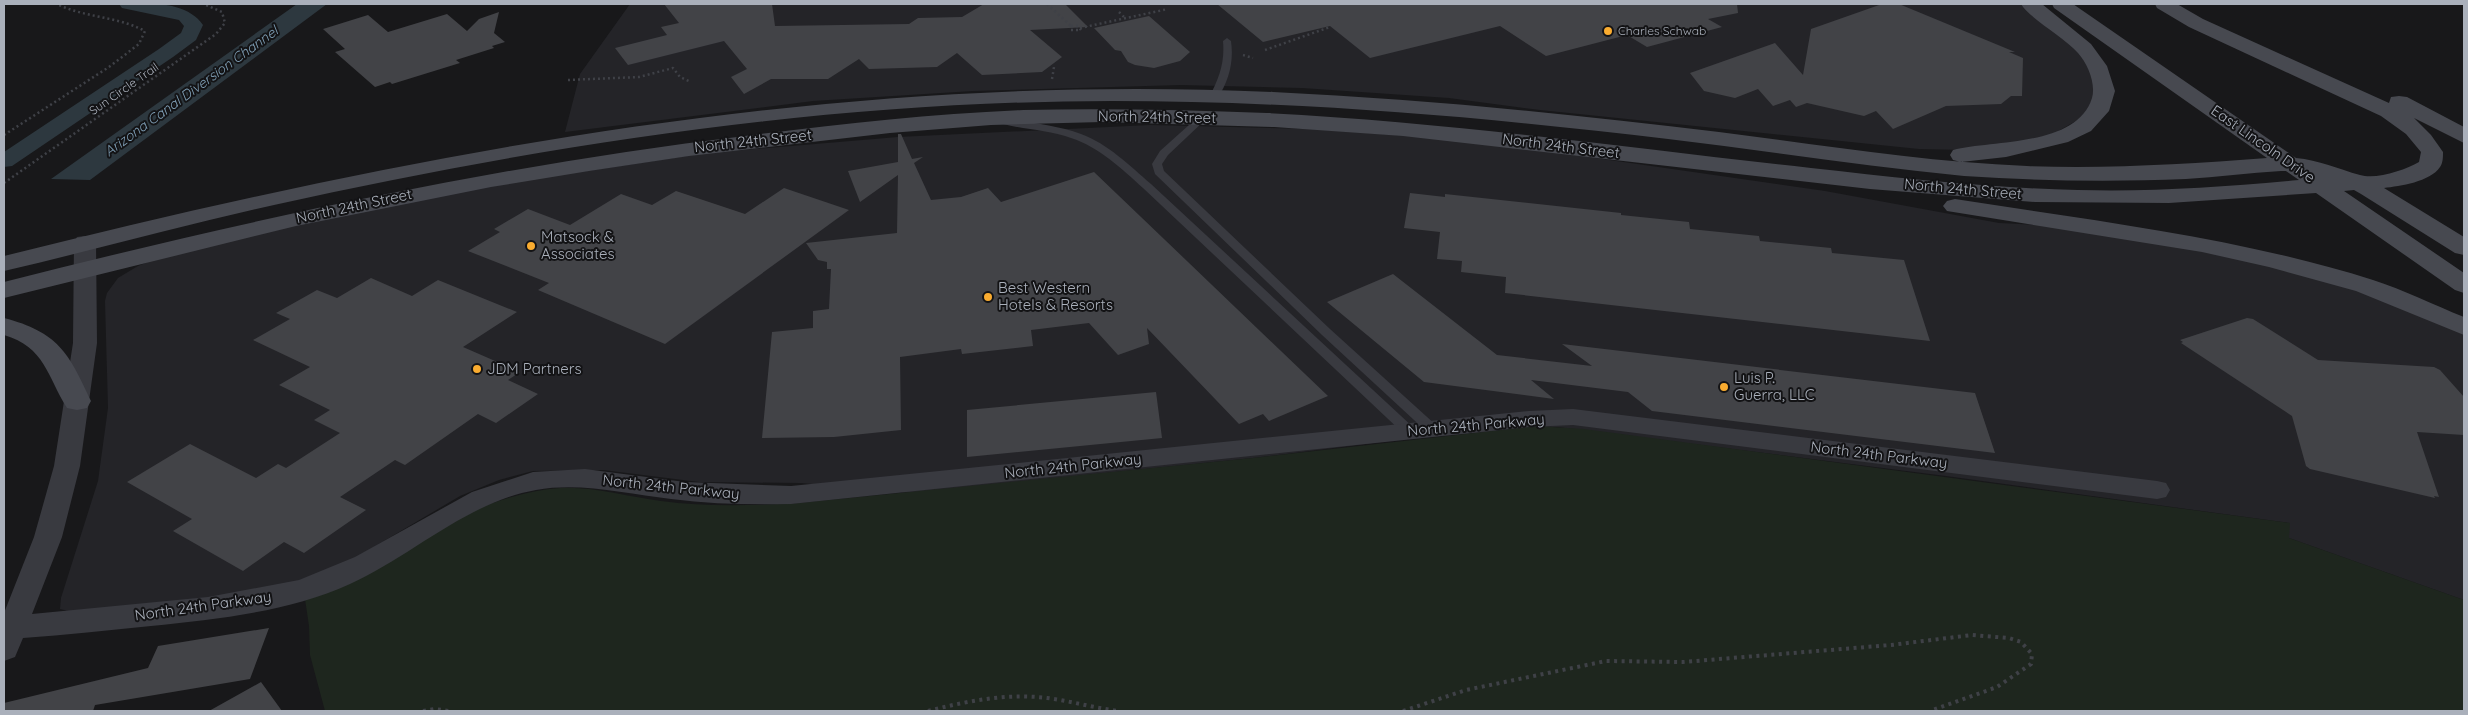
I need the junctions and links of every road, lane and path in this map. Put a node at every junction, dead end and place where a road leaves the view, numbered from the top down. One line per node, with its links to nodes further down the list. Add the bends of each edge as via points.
1 (57, 4): 27 (path, Sun Circle Trail, via 88,15 135,24 145,30 139,44 109,67)
2 (204, 4): 32 (path, Sun Circle Trail, via 222,12 225,23 216,34)
3 (1047, 4): 10 (path, via 1071,26 1080,28)
4 (2030, 4): 29 (main road, via 2089,55 2105,82 2099,108 2085,125 2072,132 2031,147 1959,155 1830,144)
5 (2061, 4): 31 (main road, East Lincoln Drive)
6 (2164, 4): 33 (main road, North 24th Street, via 2196,23 2389,111 2411,125 2432,152 2430,165 2418,173)
7 (2169, 4): 28 (main road, via 2208,17 2364,85)
8 (1168, 9): 10 (path)
9 (1119, 12): 10 (path)
10 (1125, 18)
11 (1330, 27): 13 (path)
12 (1227, 42): 22 (lane, via 1227,69)
13 (1265, 50)
14 (1242, 55): 16 (path)
15 (1257, 55): 16 (path)
16 (1248, 56): 17 (path)
17 (1253, 58)
18 (1054, 67): 19 (path)
19 (1052, 77)
20 (568, 80): 21 (path, via 639,77 673,68 680,77)
21 (691, 82)
22 (1214, 97): 23 (main road, via 1153,108); 26 (main road, via 1234,110); 29 (main road, North 24th Street, via 1434,109); 36 (main road, North 24th Street, via 1108,95 957,100 807,112 646,131 530,149 208,213)
23 (1028, 117): 24 (main road, North 24th Street); 25 (main road, North 24th Street)
24 (995, 118): 36 (main road, North 24th Street, via 683,149 548,169); 43 (lane, via 1009,124 1077,136 1113,158)
25 (1202, 118): 26 (main road, North 24th Street); 43 (lane, via 1164,153 1157,164 1159,172 1326,332)
26 (1264, 120): 30 (main road, North 24th Street, via 1478,136)
27 (4, 134)
28 (2464, 136)
29 (1749, 142): 31 (main road, North 24th Street, via 1893,162 2014,173 2132,174)
30 (1660, 159): 34 (main road, North 24th Street, via 2039,196 2214,195); 41 (main road, via 1770,180 2237,251 2365,286)
31 (2291, 164): 33 (main road, via 2325,170); 34 (main road, East Lincoln Drive)
32 (4, 183)
33 (2358, 184): 34 (main road, North 24th Street); 35 (main road)
34 (2323, 185): 38 (main road, East Lincoln Drive)
35 (2464, 248)
36 (85, 255): 37 (main road, North 24th Street); 39 (main road, North 24th Street); 42 (street, via 86,343)
37 (4, 264)
38 (2464, 285)
39 (4, 290)
40 (4, 326): 42 (main road, via 21,330 41,341 65,374)
41 (2464, 327)
42 (77, 401): 45 (street, via 55,517)
43 (1421, 430): 44 (street, North 24th Parkway, via 1573,417); 45 (street, North 24th Parkway, via 791,494 740,496 669,490 600,479 534,480 466,504 341,576 300,590 250,602)
44 (2157, 490)
45 (9, 638)
46 (423, 711): 47 (path)
47 (448, 711)
48 (928, 711): 49 (path, via 984,698 1020,697)
49 (1119, 711)
50 (1403, 711): 51 (path, via 1466,690 1606,661 1682,662 1972,635 2015,640 2027,646 2032,654 2030,664 1997,687)
51 (1930, 711)

